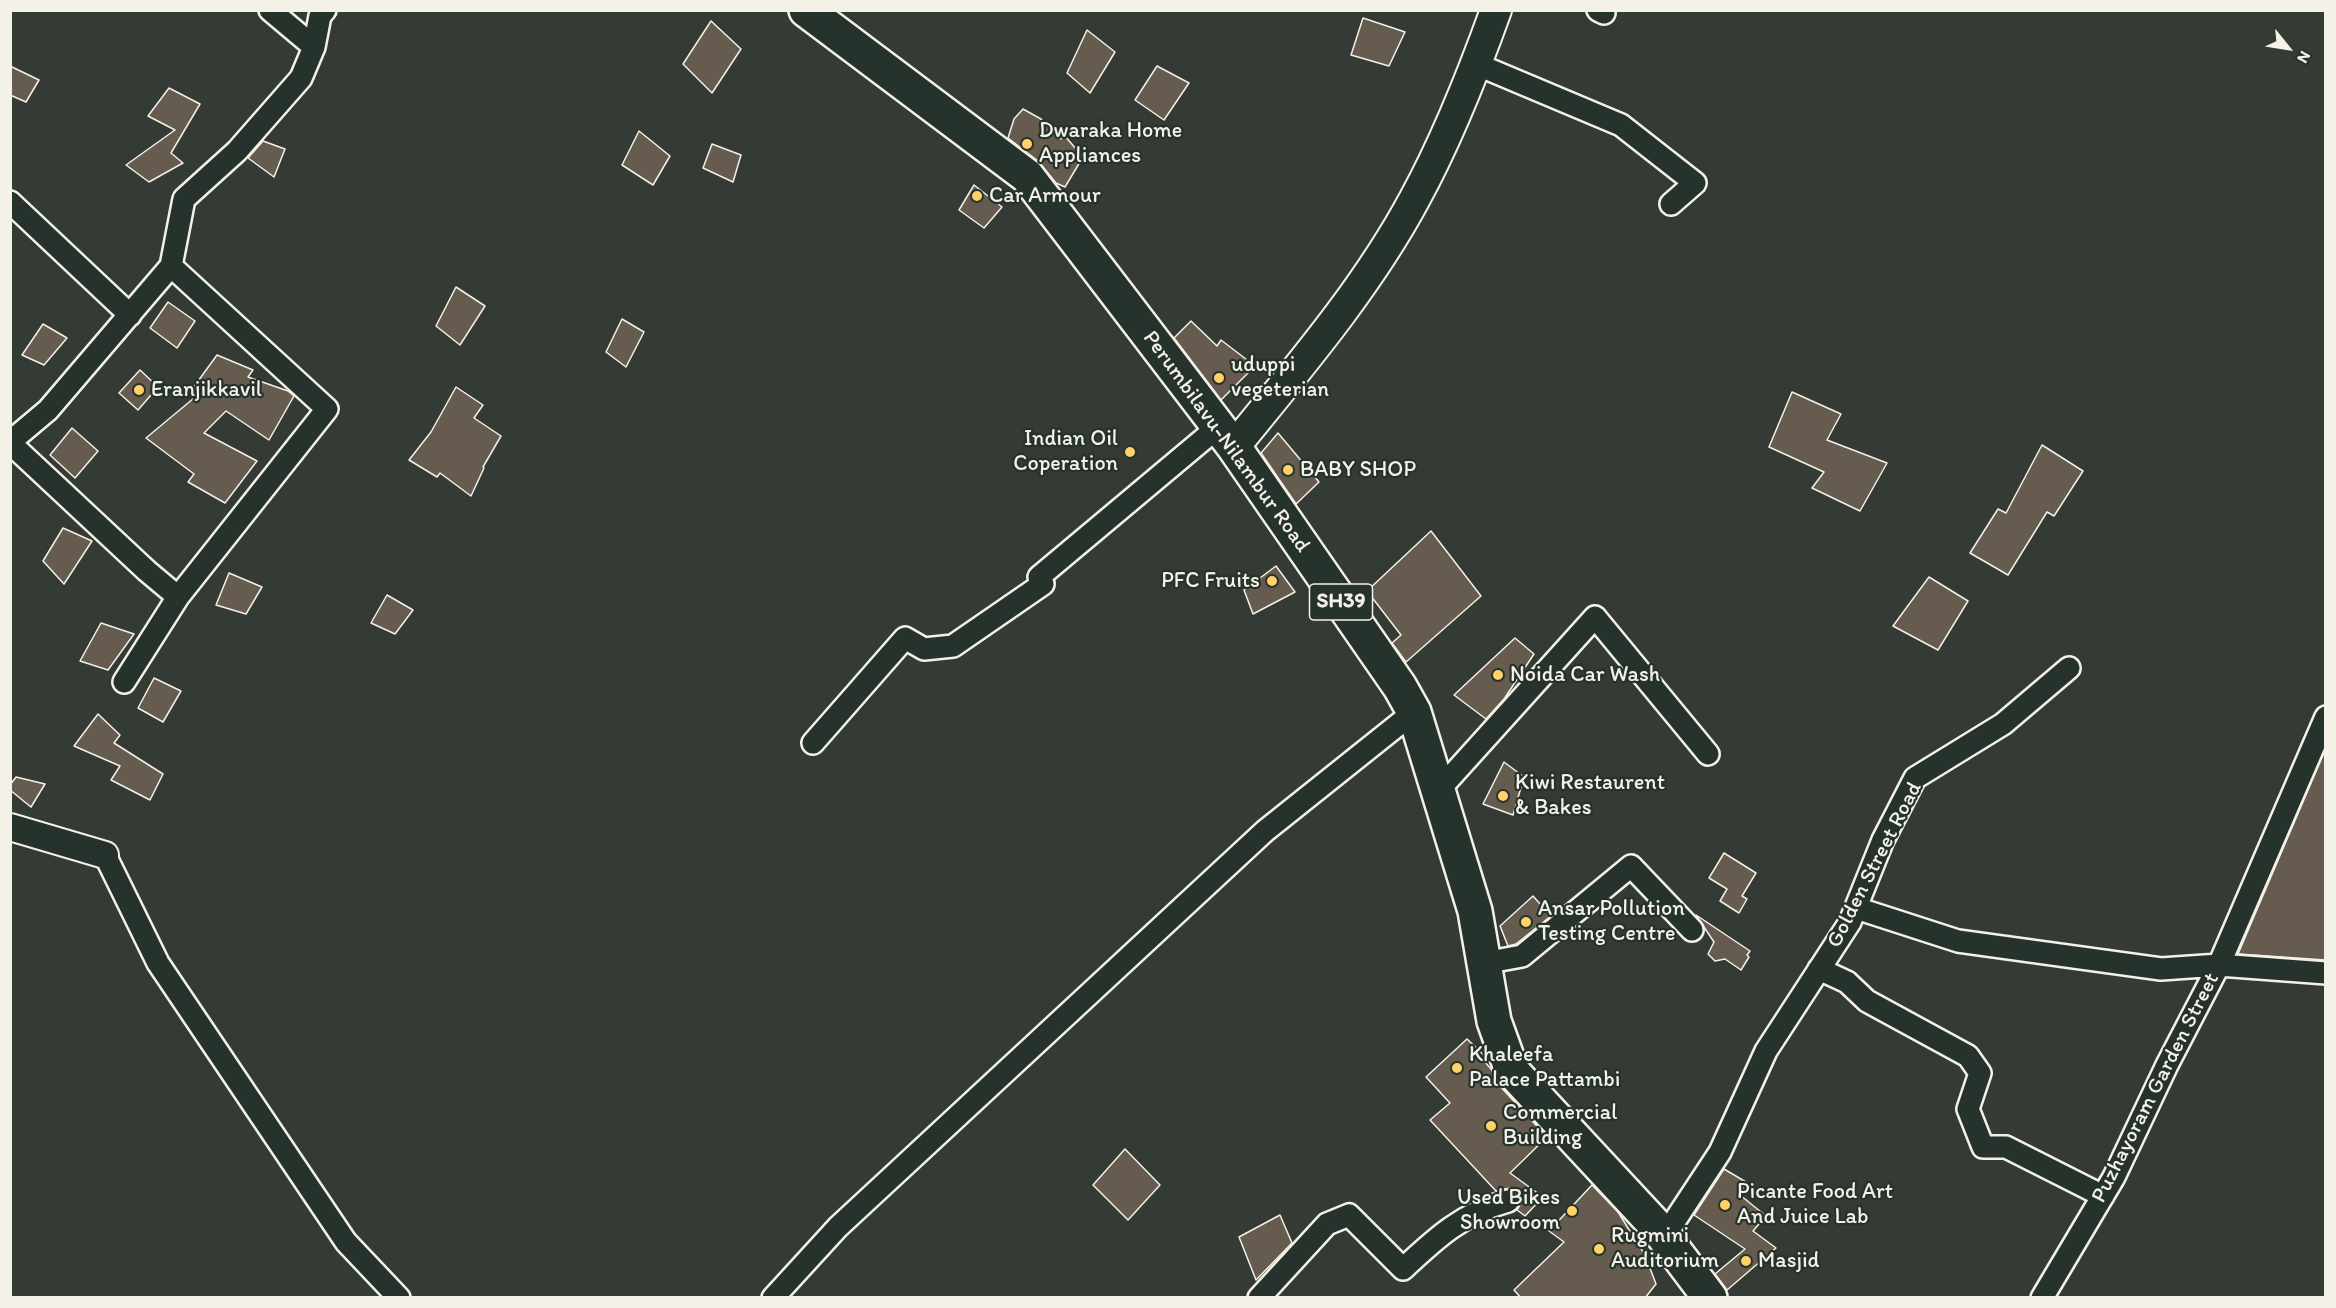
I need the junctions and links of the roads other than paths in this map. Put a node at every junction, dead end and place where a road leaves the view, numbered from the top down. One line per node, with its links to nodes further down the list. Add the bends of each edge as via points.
1 (270, 10): 7 (street)
2 (325, 10): 7 (street, via 320,16)
3 (806, 10): 13 (main road, Perumbilavu-Nilambur Road / SH39, via 1027,176)
4 (1496, 10): 8 (main road)
5 (1599, 10): 6 (street)
6 (1605, 10)
7 (314, 47): 11 (street, via 302,78 237,152 184,199)
8 (1476, 64): 10 (street, via 1621,125 1695,183); 13 (main road, via 1414,200 1376,262 1323,338)
9 (10, 202): 12 (street)
10 (1671, 204)
11 (171, 266): 12 (street); 15 (street, via 327,409)
12 (130, 315): 14 (street, via 48,410)
13 (1226, 437): 18 (main road, Perumbilavu-Nilambur Road / SH39); 20 (street, via 1039,577 1043,584 953,646 924,649 904,638)
14 (10, 442): 15 (street)
15 (178, 597): 17 (street)
16 (2069, 668): 25 (street, Golden Street Road, via 2003,724 1915,778 1883,840)
17 (124, 682)
18 (1414, 712): 22 (main road, Perumbilavu-Nilambur Road / SH39); 35 (street, via 1265,831 838,1227)
19 (2325, 717): 28 (street)
20 (813, 743)
21 (1708, 754): 22 (street, via 1595,617)
22 (1438, 791): 27 (main road, Perumbilavu-Nilambur Road / SH39, via 1476,911)
23 (10, 826): 24 (street)
24 (105, 855): 34 (street, via 158,963 346,1242)
25 (1856, 908): 28 (street, Puzhayoram Garden Street, via 1958,941 2161,969); 29 (street, Golden Street Road)
26 (1692, 930): 27 (street, via 1631,866 1522,956)
27 (1484, 963): 33 (main road, Perumbilavu-Nilambur Road / SH39, via 1494,1021 1512,1071)
28 (2219, 965): 30 (street); 31 (street, Puzhayoram Garden Street)
29 (1819, 969): 31 (street, via 1847,982 1867,1001 1968,1056 1980,1073 1968,1109 1983,1147 2006,1147); 33 (street, Golden Street Road, via 1766,1051 1720,1152)
30 (2325, 973)
31 (2103, 1196): 38 (street, Puzhayoram Garden Street)
32 (1508, 1201): 36 (street, via 1485,1207 1446,1229 1402,1269 1349,1215 1327,1224)
33 (1664, 1237): 37 (main road, Perumbilavu-Nilambur Road / SH39)
34 (399, 1298)
35 (773, 1298)
36 (1259, 1298)
37 (1710, 1298)
38 (2042, 1298)

